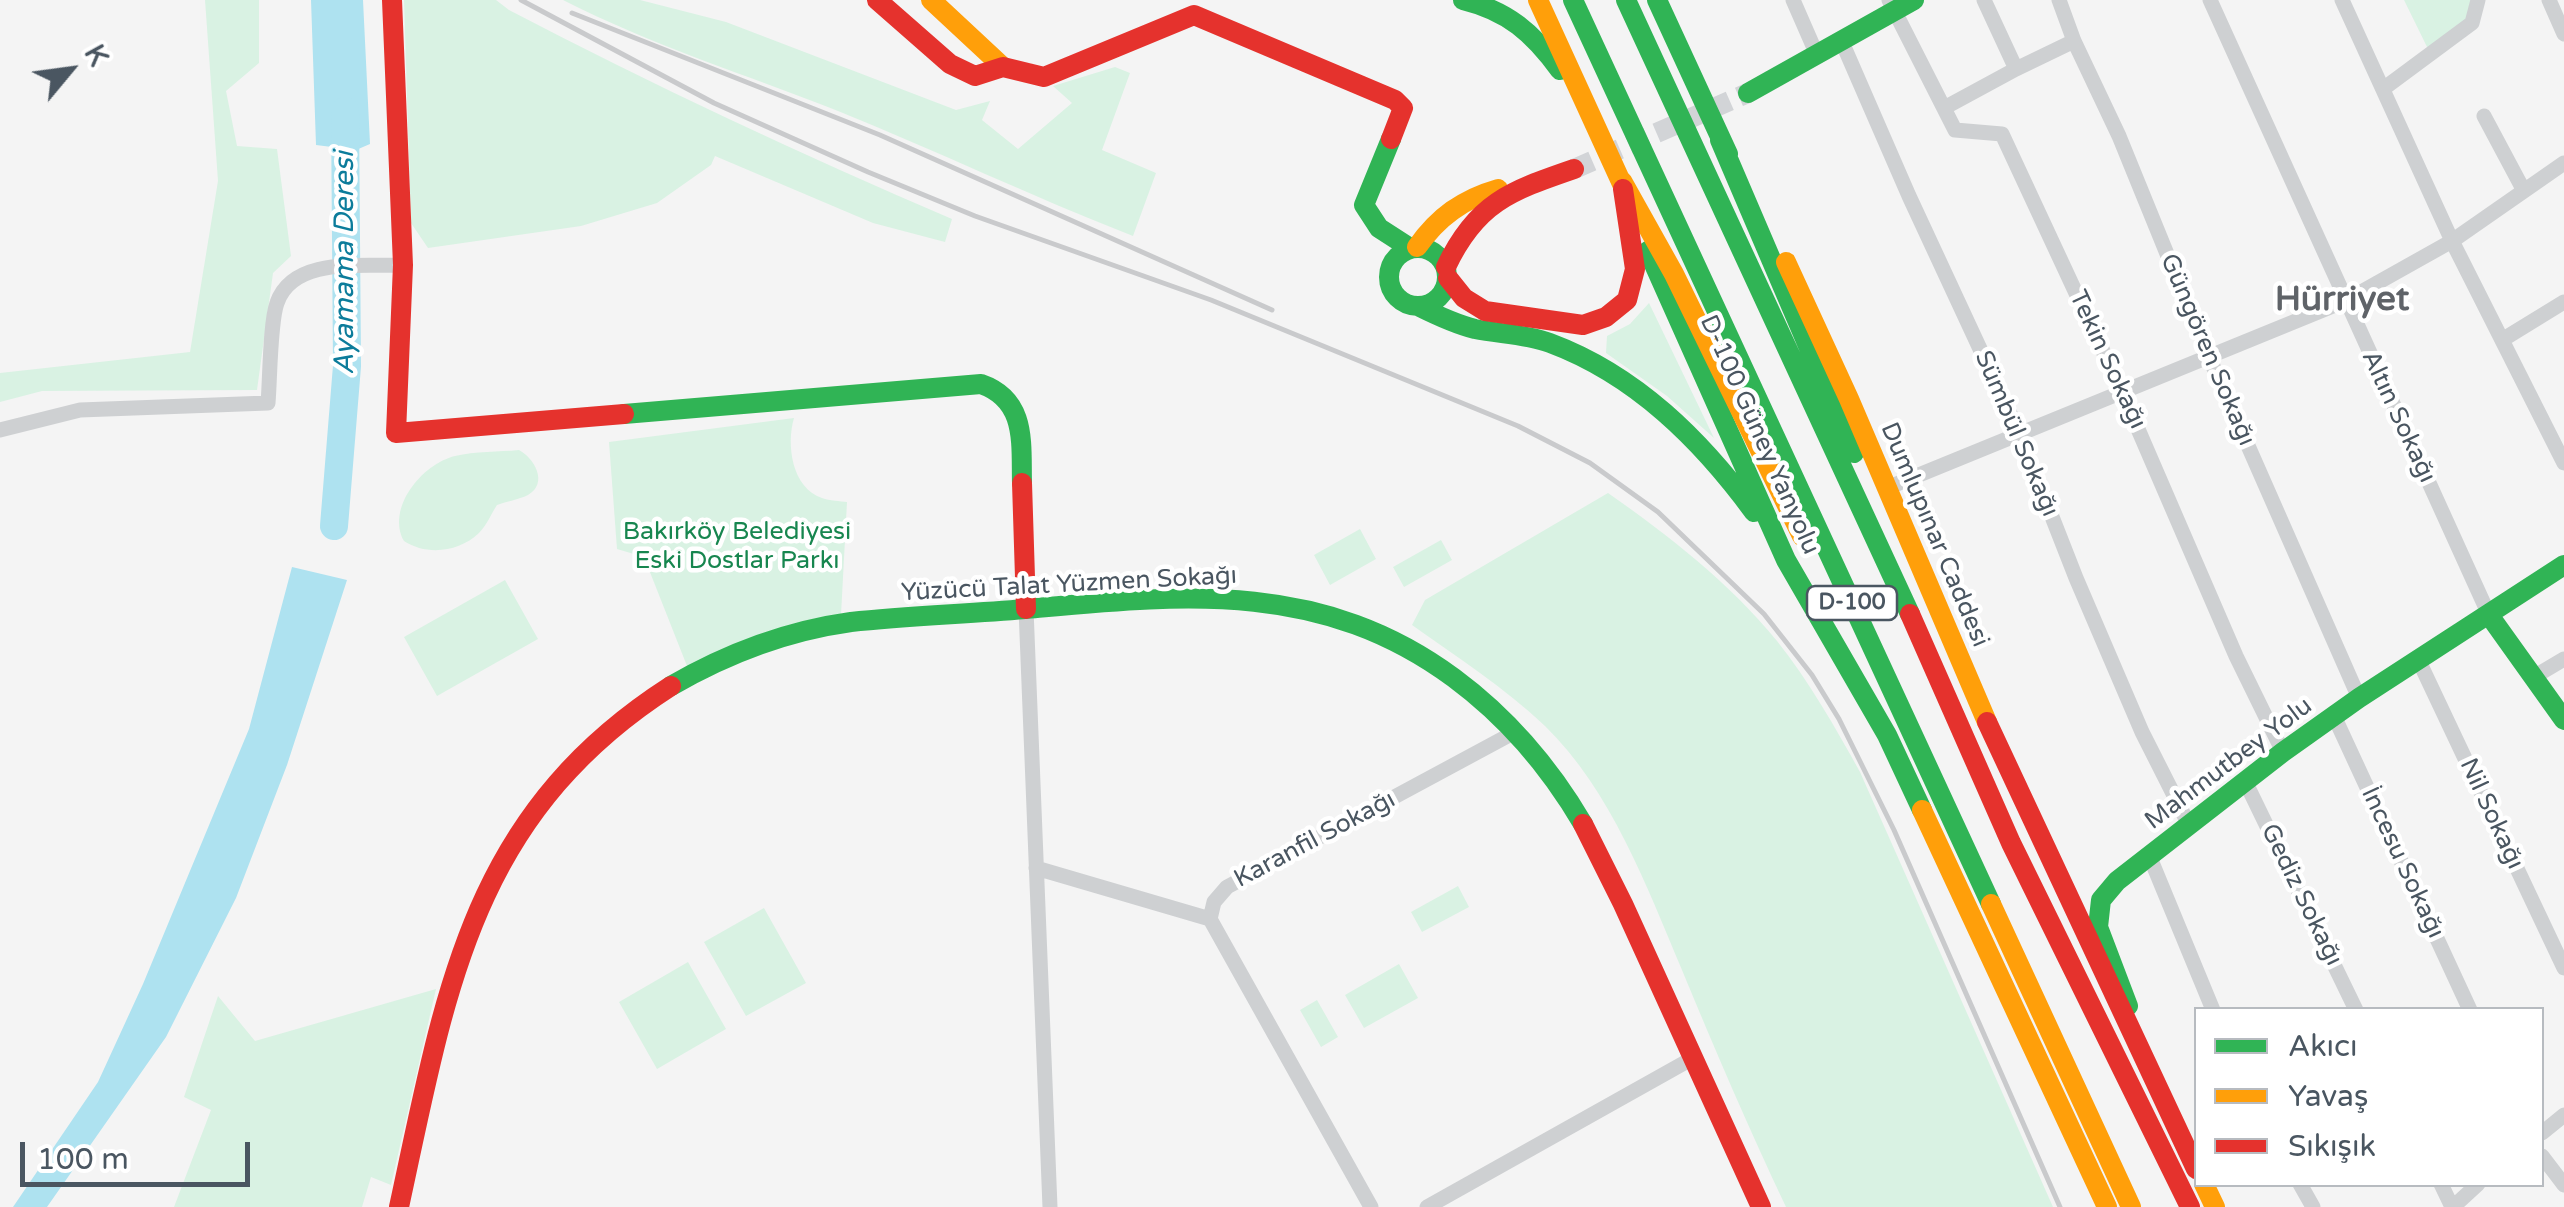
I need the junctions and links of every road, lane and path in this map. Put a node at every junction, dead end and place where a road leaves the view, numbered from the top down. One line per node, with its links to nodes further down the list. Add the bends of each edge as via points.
1 (392, 0): 37 (main road)
2 (876, 0): 22 (main road, via 950,64 975,76)
3 (931, 0): 22 (main road)
4 (1463, 0): 27 (main road, via 1519,20)
5 (1538, 0): 27 (main road, D-100 Güney Yanyolu)
6 (1573, 0): 57 (main road, D-100)
7 (1626, 0): 58 (main road, D-100)
8 (1657, 0): 29 (main road, Dumlupınar Caddesi)
9 (1794, 0): 21 (street)
10 (1914, 0): 17 (main road)
11 (1984, 0): 23 (street)
12 (2059, 0): 20 (street, Güngören Sokağı)
13 (2210, 0): 39 (street, Altın Sokağı)
14 (2342, 0): 24 (street)
15 (2478, 0): 24 (street, via 2472,23)
16 (2549, 0): 18 (street)
17 (1892, 6): 19 (main road); 26 (street, Tekin Sokağı)
18 (2564, 34)
19 (1842, 42): 21 (main road); 48 (street, Sümbül Sokağı)
20 (2074, 42): 23 (street); 43 (street, Güngören Sokağı)
21 (1817, 55): 25 (main road)
22 (1002, 67): 36 (main road, via 1044,77 1194,15 1395,100 1402,112 1364,205 1379,228)
23 (2016, 69): 26 (street)
24 (2383, 89): 35 (street)
25 (1748, 93)
26 (1944, 108): 44 (street, Tekin Sokağı, via 1956,130 2002,134)
27 (1589, 109): 32 (main road, D-100 Güney Yanyolu)
28 (2484, 116): 34 (street)
29 (1720, 140): 50 (main road, Dumlupınar Caddesi, via 1814,321); 58 (main road, via 1867,484)
30 (2564, 162): 34 (street)
31 (1574, 169): 33 (main road)
32 (1622, 181): 38 (main road, via 1635,268 1628,300 1606,317 1583,325 1485,310 1464,298); 51 (main road, D-100 Güney Yanyolu); 57 (main road, via 1822,574)
33 (1524, 186): 36 (main road, via 1493,189 1458,204); 38 (main road, via 1489,203 1468,223)
34 (2524, 191): 35 (street)
35 (2452, 241): 39 (street); 42 (street)
36 (1414, 248): 38 (main road, via 1436,253); 41 (main road, via 1391,265 1389,284 1400,300)
37 (395, 266): 46 (street, via 320,269 290,282 276,303 268,403 80,410); 53 (main road, via 396,433 981,384 995,388 1020,423)
38 (1447, 272): 41 (main road, via 1436,301)
39 (2345, 301): 43 (street); 54 (street, Altın Sokağı)
40 (2564, 302): 42 (street)
41 (1418, 306): 51 (main road, via 1472,328 1548,342 1650,400 1736,487)
42 (2502, 340): 47 (street)
43 (2209, 358): 44 (street); 60 (street, Güngören Sokağı)
44 (2122, 392): 48 (street); 65 (street, Tekin Sokağı)
45 (2564, 423): 47 (street)
46 (0, 430)
47 (2548, 432): 49 (street)
48 (2020, 434): 50 (street); 67 (street, Sümbül Sokağı, via 2076,578)
49 (2564, 463)
50 (1887, 488): 76 (main road, Dumlupınar Caddesi, via 2015,787)
51 (1786, 560): 88 (main road, D-100 Güney Yanyolu, via 1888,736)
52 (2564, 565): 54 (main road, Mahmutbey Yolu)
53 (1026, 609): 64 (main road, Yüzücü Talat Yüzmen Sokağı, via 1223,597 1306,608 1354,621 1412,650); 69 (street); 83 (main road, Yüzücü Talat Yüzmen Sokağı, via 848,622 782,636 676,682 576,759 497,871 470,927 445,999)
54 (2489, 615): 56 (main road, Mahmutbey Yolu); 59 (main road)
55 (2564, 658): 59 (street)
56 (2418, 659): 60 (main road, Mahmutbey Yolu); 71 (street, Nil Sokağı)
57 (1878, 660): 89 (main road, D-100)
58 (1935, 669): 90 (main road, D-100, via 2031,886)
59 (2532, 678): 61 (main road)
60 (2359, 698): 62 (main road, Mahmutbey Yolu)
61 (2559, 715): 63 (street)
62 (2334, 716): 65 (main road, Mahmutbey Yolu); 74 (street, İncesu Sokağı)
63 (2564, 730)
64 (1515, 732): 70 (street, Karanfil Sokağı, via 1228,887); 75 (main road, Yüzücü Talat Yüzmen Sokağı, via 1579,818)
65 (2283, 752): 66 (main road, Mahmutbey Yolu)
66 (2245, 781): 67 (main road, Mahmutbey Yolu); 73 (street, Gediz Sokağı)
67 (2189, 825): 68 (main road, Mahmutbey Yolu)
68 (2149, 855): 72 (street); 76 (main road, Mahmutbey Yolu, via 2100,900 2098,928)
69 (1036, 868): 70 (street); 84 (street)
70 (1210, 919): 85 (street)
71 (2564, 968)
72 (2212, 1007)
73 (2355, 1007)
74 (2469, 1007)
75 (1693, 1058): 86 (street); 87 (main road, Yüzücü Talat Yüzmen Sokağı)
76 (2158, 1092): 80 (main road)
77 (2564, 1114): 78 (street)
78 (2544, 1131)
79 (2544, 1159): 81 (street)
80 (2194, 1166)
81 (2564, 1185)
82 (2475, 1187): 91 (street)
83 (399, 1207)
84 (1050, 1207)
85 (1370, 1207)
86 (1427, 1207)
87 (1761, 1207)
88 (2107, 1207)
89 (2131, 1207)
90 (2190, 1207)
91 (2452, 1207)

